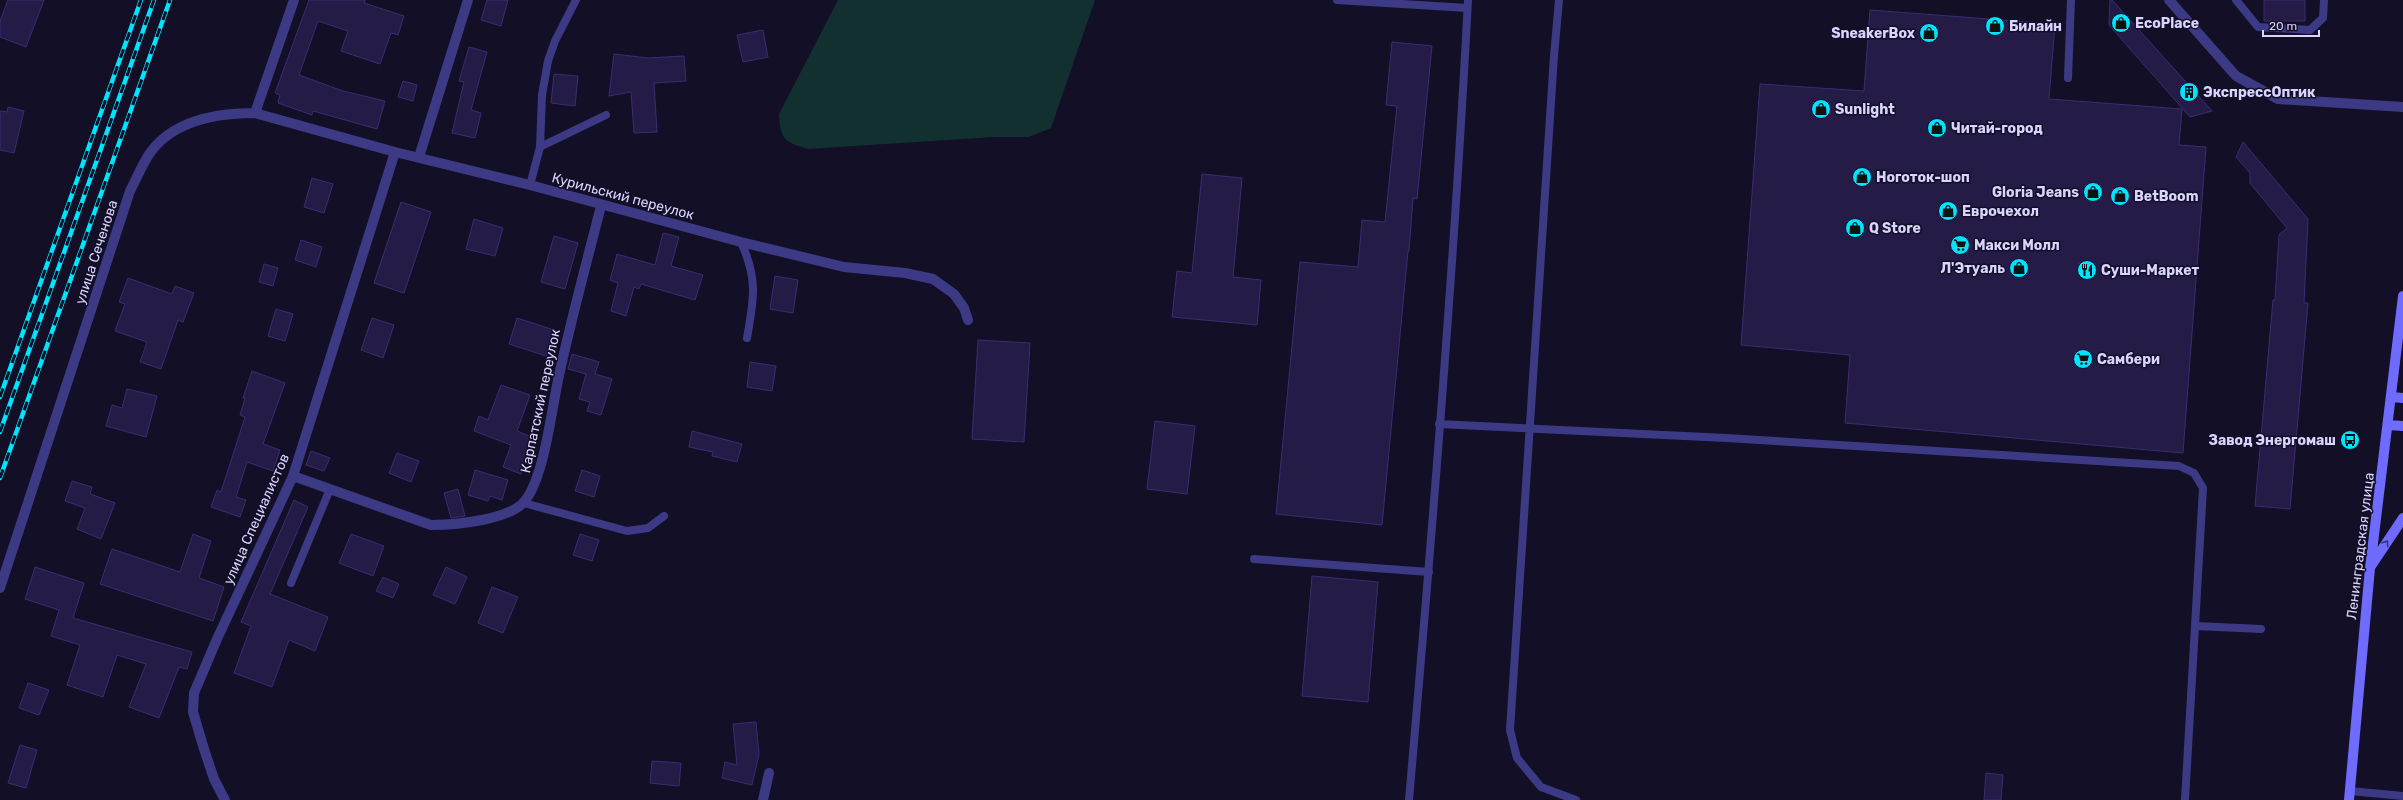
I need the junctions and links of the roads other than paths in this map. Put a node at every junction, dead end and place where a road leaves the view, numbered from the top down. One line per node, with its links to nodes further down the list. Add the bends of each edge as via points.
1 (294, 0): 16 (street)
2 (468, 0): 20 (street)
3 (576, 0): 18 (lane, via 548,61 542,95)
4 (1336, 0): 11 (lane)
5 (1556, 0): 13 (lane)
6 (1560, 0): 13 (lane)
7 (2071, 0): 14 (lane)
8 (2169, 0): 15 (street, via 2236,76 2278,99)
9 (2236, 0): 10 (lane, via 2258,27 2310,30 2323,18)
10 (2324, 0)
11 (1380, 2): 12 (lane)
12 (1468, 4): 29 (lane, via 1459,179)
13 (1557, 18): 32 (lane)
14 (2068, 78)
15 (2403, 107)
16 (254, 113): 19 (street, Курильский переулок); 42 (street, улица Сеченова, via 208,116 175,130 148,156 130,192)
17 (606, 115): 18 (lane)
18 (540, 147): 21 (lane)
19 (394, 152): 20 (street, Курильский переулок); 33 (street, улица Специалистов)
20 (419, 157): 21 (street, Курильский переулок)
21 (530, 185): 22 (street, Курильский переулок)
22 (601, 206): 23 (street, Курильский переулок); 35 (street, Карпатский переулок, via 560,371 536,484)
23 (741, 242): 25 (street, Курильский переулок, via 844,267 905,273 933,279 954,294 964,308); 26 (lane, via 750,262 754,289)
24 (2403, 296): 27 (main road, Ленинградская улица)
25 (968, 320)
26 (747, 338)
27 (2392, 397): 28 (main road); 30 (main road, Ленинградская улица)
28 (2403, 398)
29 (1439, 424): 32 (lane); 40 (lane)
30 (2389, 426): 31 (main road); 39 (main road, Ленинградская улица)
31 (2403, 426)
32 (1528, 428): 43 (lane, via 2179,466 2194,473 2203,488); 51 (lane, via 1510,730 1516,758 1541,787)
33 (293, 476): 34 (street); 48 (street, улица Специалистов, via 194,693 193,712 214,779)
34 (330, 489): 35 (street, via 431,525 487,518); 41 (lane)
35 (524, 503): 36 (lane, via 637,532 648,528)
36 (664, 516)
37 (2403, 518): 39 (main road, one-way to 37)
38 (1254, 559): 40 (lane)
39 (2370, 568): 46 (main road, Ленинградская улица)
40 (1429, 572): 50 (lane)
41 (291, 583)
42 (0, 588)
43 (2196, 626): 44 (lane); 52 (lane)
44 (2261, 630)
45 (769, 773): 49 (street)
46 (2349, 795): 47 (lane)
47 (2403, 796)
48 (225, 800)
49 (763, 800)
50 (1409, 800)
51 (1576, 800)
52 (2185, 800)

